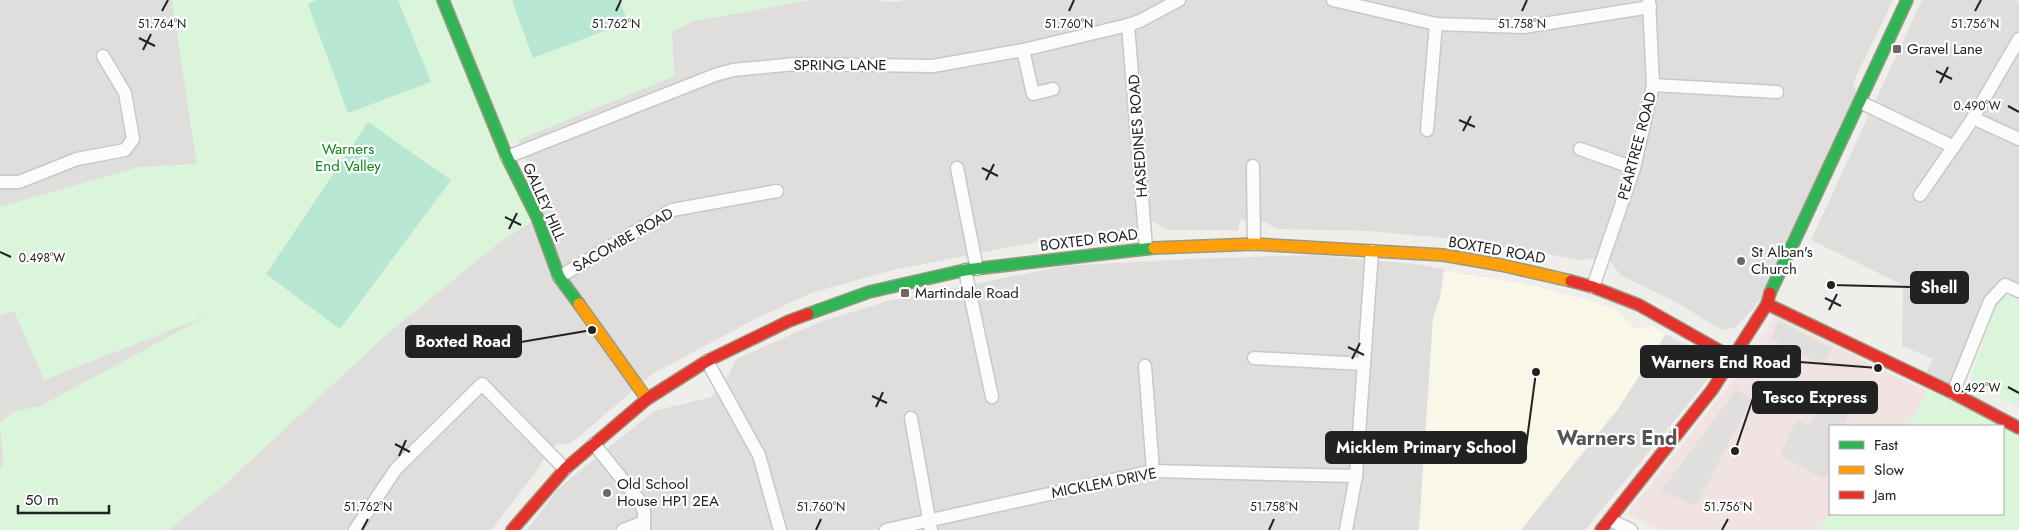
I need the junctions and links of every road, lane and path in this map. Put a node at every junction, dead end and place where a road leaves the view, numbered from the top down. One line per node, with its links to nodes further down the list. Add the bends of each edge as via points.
1 (443, 0): 20 (street, GALLEY HILL)
2 (1179, 0): 7 (street, SPRING LANE)
3 (1332, 0): 6 (street)
4 (1907, 0): 14 (street)
5 (1650, 3): 6 (street, via 1524,27); 11 (street, PEARTREE ROAD)
6 (1436, 24): 16 (street)
7 (1128, 25): 9 (street, SPRING LANE); 28 (street, HASEDINES ROAD)
8 (2019, 39): 15 (street)
9 (1023, 50): 12 (street, via 1032,94); 20 (street, SPRING LANE, via 933,66 795,64 733,70)
10 (103, 56): 24 (street, via 124,93 132,139 125,150 77,159 19,182)
11 (1653, 85): 13 (street); 23 (street, PEARTREE ROAD)
12 (1053, 89)
13 (1777, 92)
14 (1860, 102): 18 (street); 34 (street, via 1772,287)
15 (1973, 118): 17 (street); 18 (street)
16 (1427, 130)
17 (2019, 139)
18 (1954, 147): 26 (street)
19 (1580, 149): 23 (street)
20 (507, 157): 31 (street, GALLEY HILL, via 536,217)
21 (1253, 166): 27 (street)
22 (957, 168): 30 (street)
23 (1634, 168): 32 (street, PEARTREE ROAD)
24 (1, 179)
25 (776, 191): 31 (street, SACOMBE ROAD, via 672,210)
26 (1920, 195)
27 (1254, 244): 28 (street, BOXTED ROAD); 29 (street, BOXTED ROAD)
28 (1146, 248): 30 (street, BOXTED ROAD)
29 (1372, 251): 32 (street, BOXTED ROAD, via 1443,255 1550,275); 38 (street)
30 (971, 270): 37 (street, BOXTED ROAD, via 869,292 789,321); 41 (street)
31 (559, 277): 42 (street, GALLEY HILL)
32 (1593, 287): 35 (street, BOXTED ROAD, via 1639,305)
33 (2019, 291): 40 (street, via 2004,286 1990,301)
34 (1767, 304): 35 (street); 40 (street)
35 (1731, 357): 49 (street, via 1712,390)
36 (1254, 358): 38 (street)
37 (707, 361): 42 (street, BOXTED ROAD); 55 (street, via 759,455)
38 (1364, 364): 48 (street)
39 (1145, 366): 47 (street)
40 (1953, 392): 44 (street)
41 (992, 397)
42 (647, 399): 45 (street, BOXTED ROAD)
43 (911, 418): 50 (street)
44 (2019, 428)
45 (594, 444): 46 (street, BOXTED ROAD); 51 (street, via 640,500)
46 (565, 469): 52 (street, via 482,384 396,469); 53 (street, BOXTED ROAD)
47 (1153, 471): 48 (street, MICKLEM DRIVE); 50 (street, MICKLEM DRIVE)
48 (1356, 476): 57 (street)
49 (1610, 520): 58 (street); 59 (street)
50 (930, 525): 56 (street, MICKLEM DRIVE)
51 (644, 526): 54 (street)
52 (355, 530)
53 (512, 530)
54 (623, 530)
55 (780, 530)
56 (886, 530)
57 (1346, 530)
58 (1601, 530)
59 (1631, 530)

